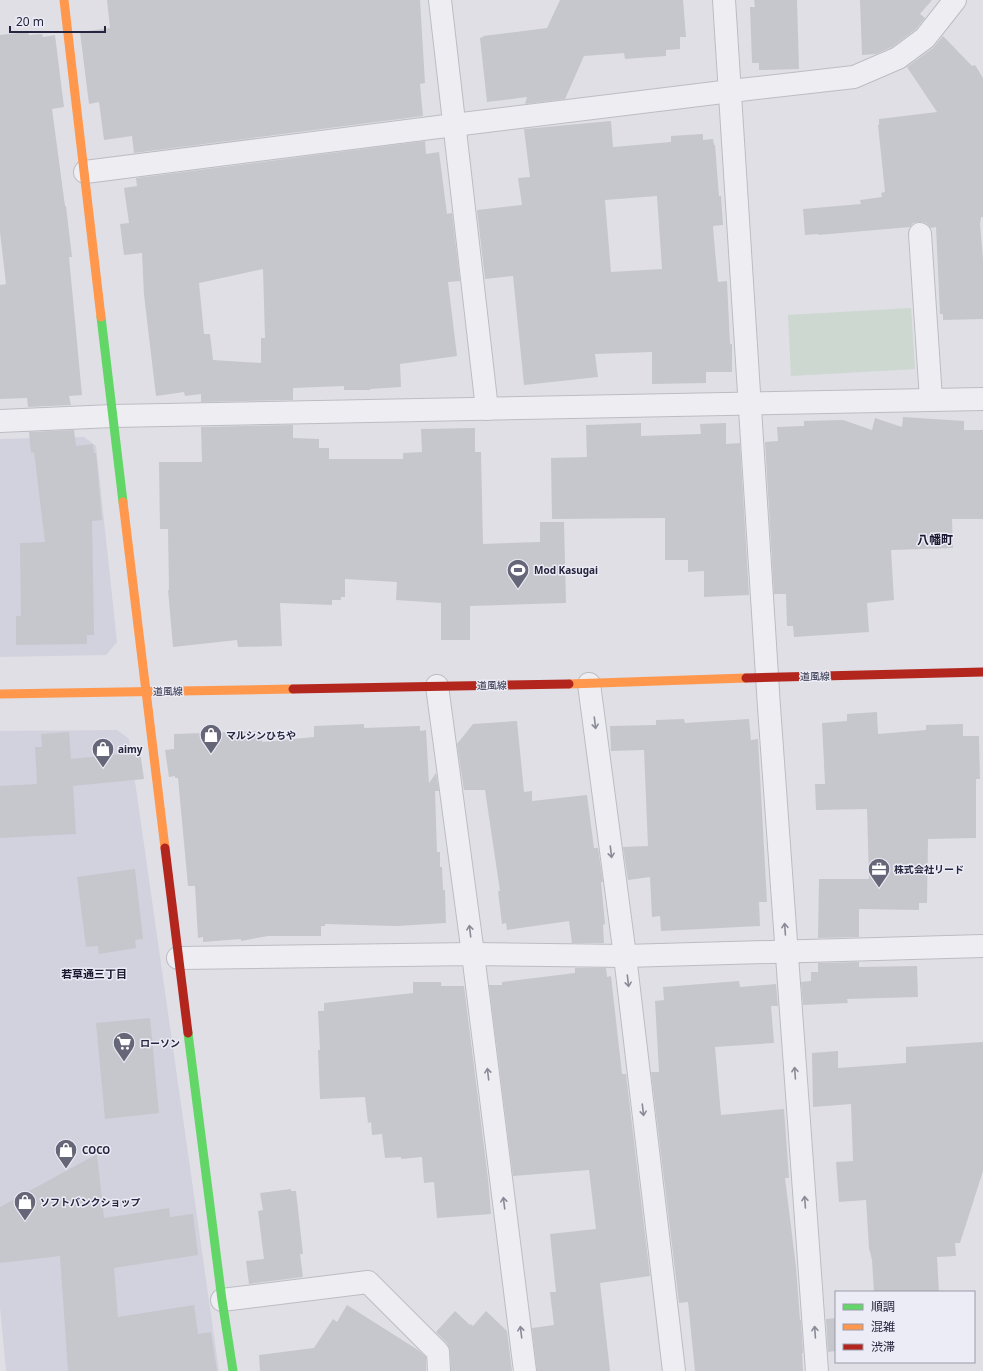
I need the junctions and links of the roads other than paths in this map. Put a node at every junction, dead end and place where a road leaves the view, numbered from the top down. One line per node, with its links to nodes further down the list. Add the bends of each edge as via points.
1 (64, 0): 7 (street)
2 (440, 0): 6 (street)
3 (724, 0): 5 (street)
4 (955, 0): 5 (street, via 925,38 898,58 854,77)
5 (731, 91): 6 (street); 11 (street)
6 (454, 125): 7 (street); 12 (street)
7 (85, 172): 13 (street)
8 (920, 234): 9 (street)
9 (931, 399): 10 (street); 11 (street)
10 (983, 399)
11 (750, 404): 12 (street); 16 (street)
12 (487, 408): 13 (street)
13 (112, 416): 14 (street); 19 (street)
14 (0, 421)
15 (983, 672): 16 (street, 道風線)
16 (767, 677): 17 (street, 道風線); 22 (street, one-way to 16)
17 (589, 684): 18 (street, 道風線); 24 (street, one-way to 24)
18 (437, 686): 19 (street, 道風線); 23 (street, one-way to 18)
19 (146, 691): 20 (street, 道風線); 25 (street)
20 (0, 694)
21 (983, 946): 22 (street)
22 (786, 951): 24 (street); 31 (street, one-way to 22)
23 (473, 954): 24 (street); 25 (street); 29 (street, one-way to 23)
24 (625, 956): 30 (street, one-way to 30)
25 (178, 958): 26 (street)
26 (222, 1300): 27 (street); 28 (street, via 368,1282 438,1352)
27 (233, 1371)
28 (440, 1371)
29 (526, 1371)
30 (674, 1371)
31 (818, 1371)

